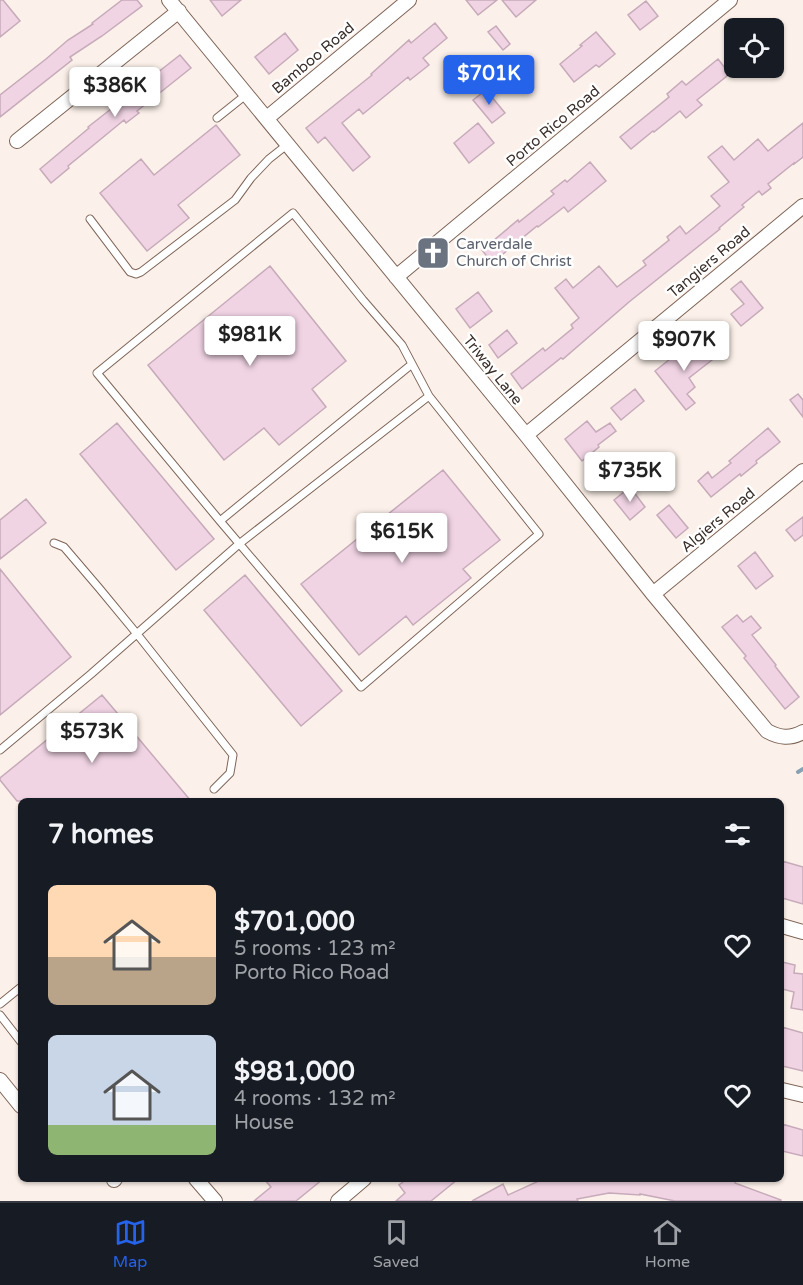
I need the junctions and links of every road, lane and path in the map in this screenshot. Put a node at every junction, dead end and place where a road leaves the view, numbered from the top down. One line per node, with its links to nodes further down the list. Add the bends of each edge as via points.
1 (169, 0): 4 (street, Triway Lane)
2 (409, 0): 7 (street, Bamboo Road)
3 (730, 0): 12 (street, Porto Rico Road)
4 (179, 11): 5 (street, Triway Lane); 8 (street)
5 (247, 94): 6 (lane); 7 (street, Triway Lane)
6 (217, 118)
7 (267, 118): 9 (street, Triway Lane)
8 (17, 141)
9 (288, 144): 11 (lane, via 251,178 235,200 136,274 130,272); 12 (street, Triway Lane)
10 (803, 206): 15 (street, Tangiers Road)
11 (90, 219)
12 (396, 277): 15 (street, Triway Lane)
13 (412, 364): 14 (lane); 17 (lane); 17 (lane, via 402,345 293,213 97,373)
14 (429, 396): 19 (lane); 19 (lane, via 539,534 361,687)
15 (526, 435): 20 (street, Triway Lane)
16 (803, 471): 20 (street, Algiers Road)
17 (220, 521): 19 (lane)
18 (54, 543): 21 (lane, via 64,548)
19 (239, 544): 21 (lane)
20 (653, 594): 22 (street, Triway Lane, via 767,731 780,738)
21 (137, 634): 23 (lane); 24 (lane, via 233,755 230,773)
22 (803, 732)
23 (0, 750)
24 (214, 789)
25 (784, 927): 26 (street)
26 (803, 932)
27 (18, 989): 28 (lane)
28 (0, 1004)
29 (0, 1015): 30 (lane)
30 (18, 1038)
31 (0, 1080): 34 (street)
32 (784, 1090): 33 (street)
33 (803, 1095)
34 (18, 1102)
35 (199, 1182): 37 (street)
36 (360, 1182): 38 (street)
37 (215, 1201)
38 (338, 1201)

